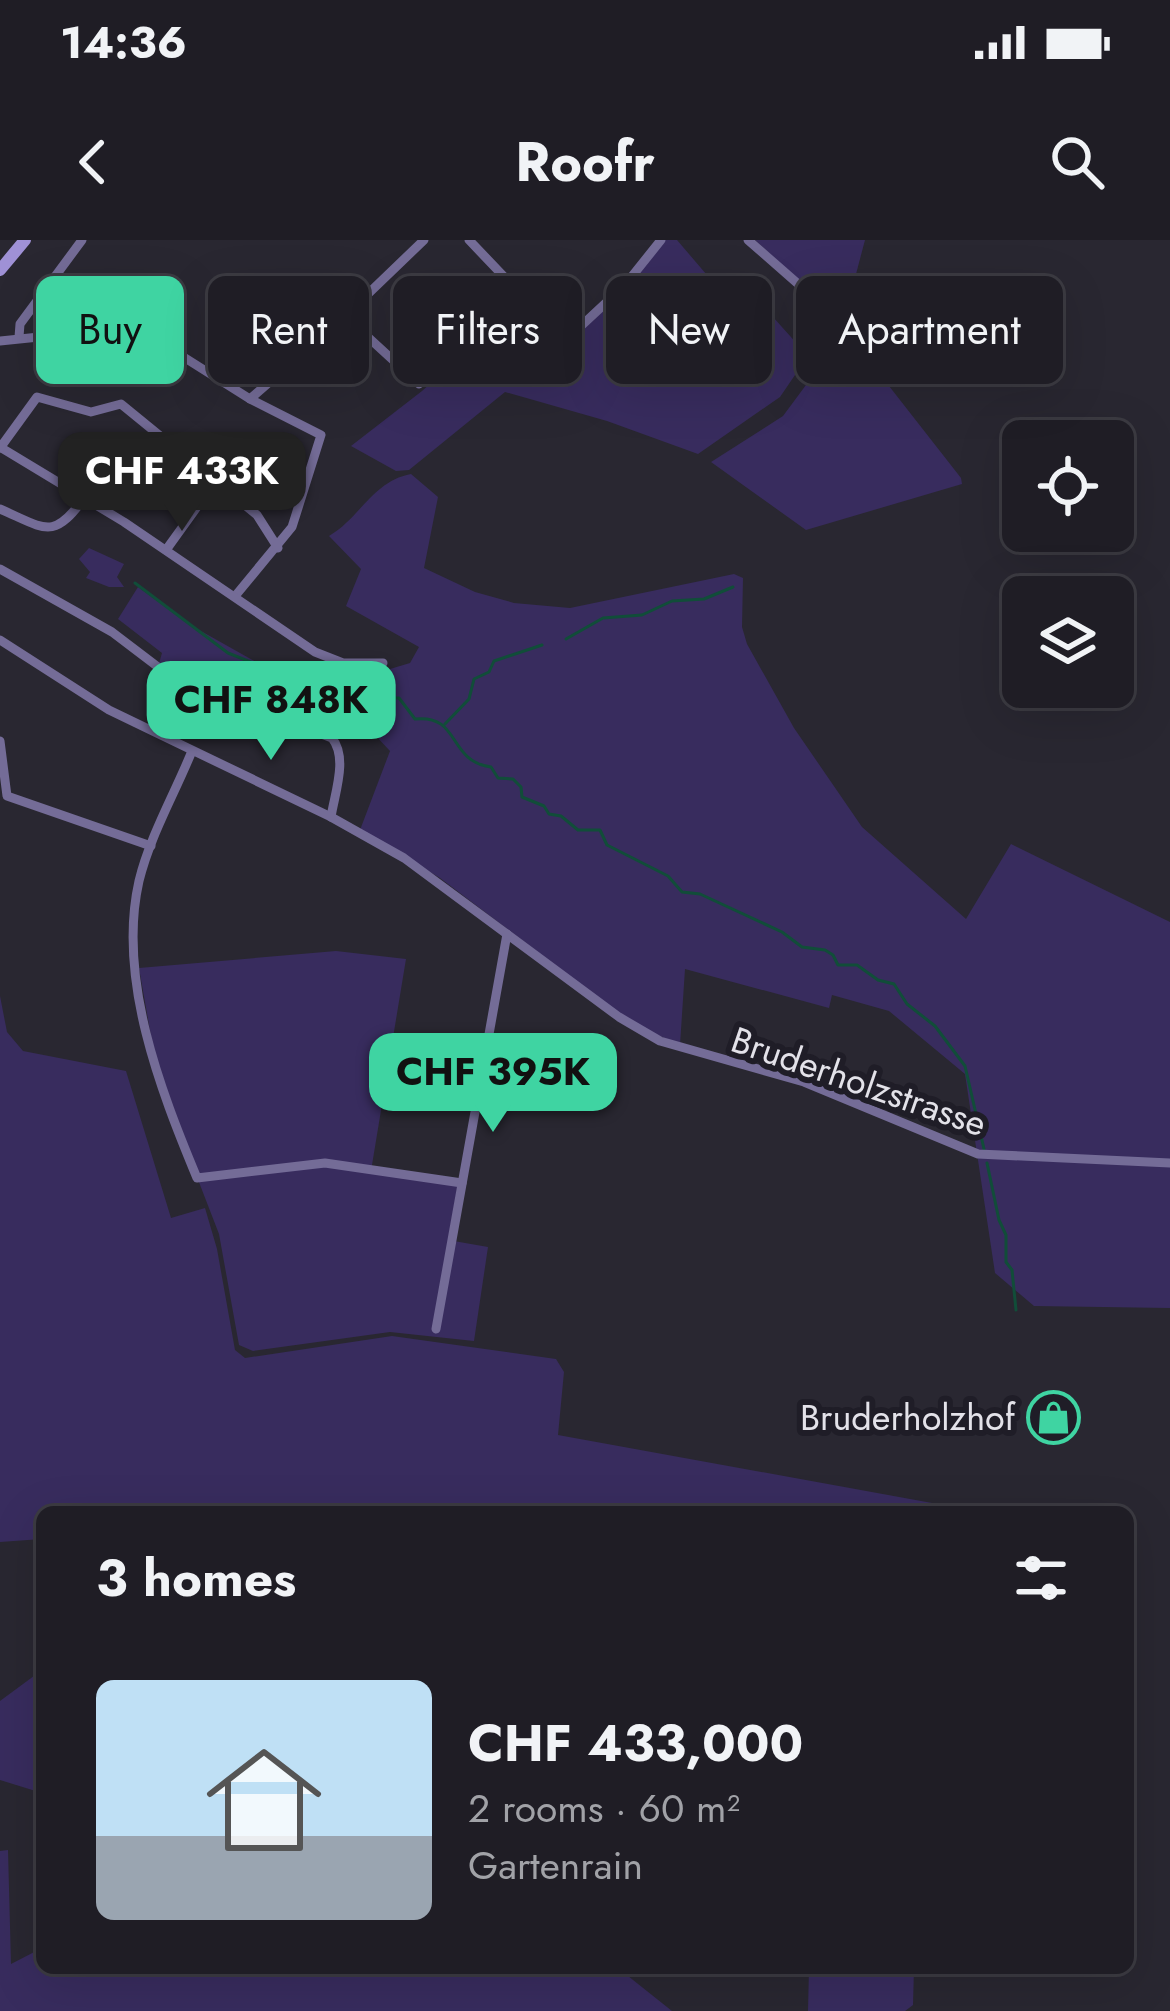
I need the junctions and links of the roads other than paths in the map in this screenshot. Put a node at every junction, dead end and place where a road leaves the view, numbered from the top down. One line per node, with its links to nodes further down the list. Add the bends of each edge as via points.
1 (26, 240): 7 (main road)
2 (82, 240): 12 (street, via 20,324)
3 (424, 240): 10 (street)
4 (469, 240): 8 (street)
5 (661, 240): 11 (street)
6 (748, 240): 9 (street)
7 (0, 270)
8 (503, 276)
9 (796, 286)
10 (369, 293)
11 (582, 325)
12 (19, 337): 14 (street); 17 (street, via 136,327)
13 (369, 338): 15 (street)
14 (0, 341)
15 (393, 359)
16 (267, 384): 17 (street)
17 (250, 399): 22 (street, via 321,435)
18 (0, 447): 19 (street, via 38,397 92,412 121,404); 20 (street)
19 (215, 482): 22 (street, via 257,514); 23 (street)
20 (85, 497): 21 (street, via 54,528); 23 (street)
21 (0, 508)
22 (278, 548): 25 (street)
23 (166, 550): 25 (street)
24 (0, 569): 31 (street, via 195,686 332,738 340,758)
25 (236, 595): 27 (street, via 315,652 344,663)
26 (0, 640): 29 (street, Bruderholzstrasse, via 109,710)
27 (383, 663)
28 (0, 741): 30 (street)
29 (192, 751): 31 (street, Bruderholzstrasse); 32 (street)
30 (2, 772): 32 (street, via 7,796)
31 (331, 817): 33 (street, Bruderholzstrasse, via 430,874)
32 (151, 846): 35 (street, via 132,945 155,1075 197,1178 326,1163)
33 (507, 934): 34 (street, Bruderholzstrasse, via 660,1041 804,1082 978,1154); 35 (street)
34 (1170, 1162)
35 (462, 1183): 36 (street)
36 (436, 1329)

